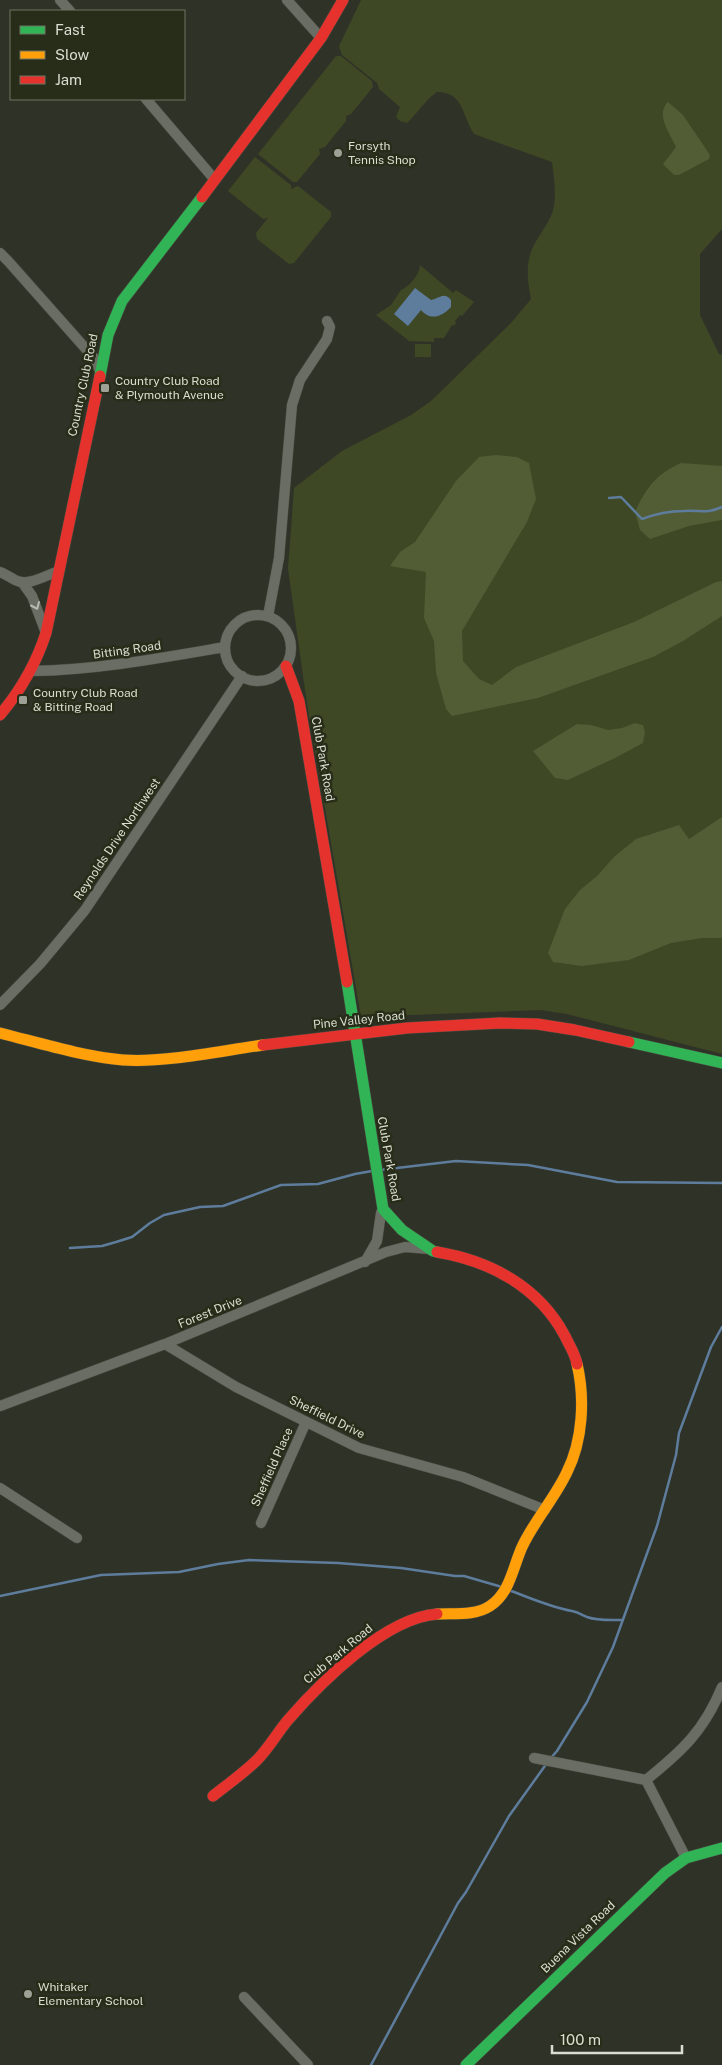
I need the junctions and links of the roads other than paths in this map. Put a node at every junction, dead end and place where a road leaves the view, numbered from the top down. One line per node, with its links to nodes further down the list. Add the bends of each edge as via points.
1 (60, 0): 4 (street)
2 (287, 0): 5 (street)
3 (343, 0): 5 (street, Country Club Road)
4 (69, 10)
5 (321, 38): 7 (street, Country Club Road)
6 (147, 100): 7 (street)
7 (215, 180): 10 (street, Country Club Road, via 122,300 108,335)
8 (0, 253): 10 (street, via 94,358)
9 (327, 319): 14 (street, via 330,327 327,339 300,380 292,405 279,558)
10 (100, 371): 11 (street, Country Club Road)
11 (58, 571): 13 (street); 15 (street, Country Club Road)
12 (0, 572): 13 (street)
13 (22, 582): 15 (street, one-way to 15, via 32,596)
14 (268, 616): 16 (street, via 252,615 241,619 227,636); 17 (street, via 282,625 288,634 291,650)
15 (46, 633): 18 (street, Country Club Road)
16 (225, 647): 18 (street, Bitting Road, via 60,671); 19 (street, via 229,664)
17 (286, 666): 19 (street, via 271,678 261,681); 23 (street, Club Park Road, via 299,701)
18 (32, 671): 20 (street, Country Club Road)
19 (242, 676): 21 (street, Reynolds Drive Northwest, via 84,910 40,964)
20 (0, 715)
21 (0, 1005)
22 (0, 1033): 23 (street, Pine Valley Road, via 86,1055 124,1060 158,1059)
23 (356, 1033): 24 (street, Pine Valley Road, via 500,1023 537,1024); 25 (street, Club Park Road)
24 (722, 1063)
25 (384, 1209): 26 (street, Club Park Road, via 402,1230); 27 (street, via 377,1241)
26 (430, 1249): 27 (street, Forest Drive, via 393,1249); 32 (street, Club Park Road, via 479,1262 531,1291 560,1325 572,1349 581,1380 580,1428 570,1466)
27 (365, 1262): 28 (street, Forest Drive)
28 (165, 1344): 29 (street, Forest Drive); 30 (street, Sheffield Drive, via 236,1387)
29 (0, 1406)
30 (306, 1422): 32 (street, Sheffield Drive, via 359,1448 463,1477); 33 (street, Sheffield Place)
31 (0, 1488): 34 (street)
32 (546, 1510): 38 (street, Club Park Road, via 522,1547 510,1581 494,1602 476,1612 412,1619 380,1635 319,1686 258,1759)
33 (261, 1523)
34 (77, 1538)
35 (722, 1687): 37 (street, via 709,1716 693,1738)
36 (534, 1758): 37 (street)
37 (646, 1780): 40 (street)
38 (213, 1796)
39 (722, 1848): 40 (street, Buena Vista Road)
40 (686, 1858): 43 (street, Buena Vista Road, via 664,1872)
41 (244, 1997): 42 (street)
42 (308, 2065)
43 (466, 2065)

